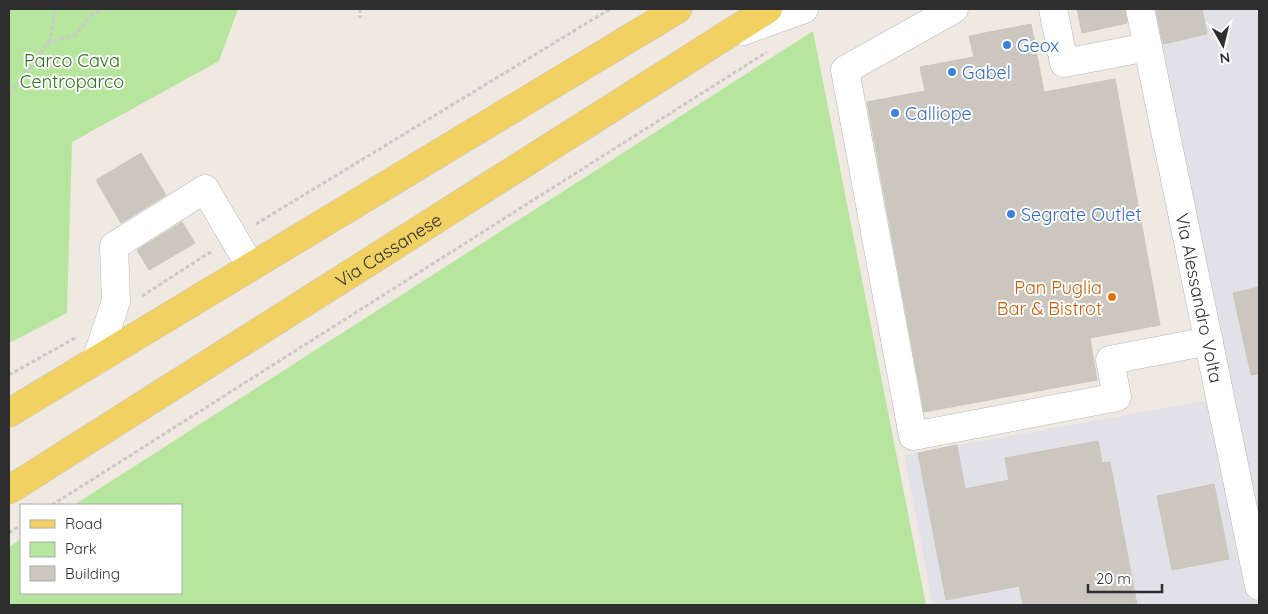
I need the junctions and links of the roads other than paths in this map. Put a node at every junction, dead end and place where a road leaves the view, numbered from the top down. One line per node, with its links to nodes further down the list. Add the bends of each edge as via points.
1 (678, 9): 9 (main road)
2 (768, 9): 7 (main road, Via Cassanese)
3 (804, 9): 7 (street)
4 (954, 9): 10 (street, via 845,70 914,436 1117,396 1110,360)
5 (1053, 9): 8 (street, via 1064,63)
6 (1140, 9): 8 (street, Via Alessandro Volta)
7 (722, 38): 13 (main road, Via Cassanese)
8 (1148, 48): 10 (street, Via Alessandro Volta)
9 (251, 267): 11 (main road); 11 (street, via 204,189 114,246 116,301)
10 (1209, 341): 14 (street, Via Alessandro Volta)
11 (96, 361): 12 (main road)
12 (9, 414)
13 (9, 490)
14 (1250, 494): 15 (street, Via Alessandro Volta)
15 (1259, 586)

